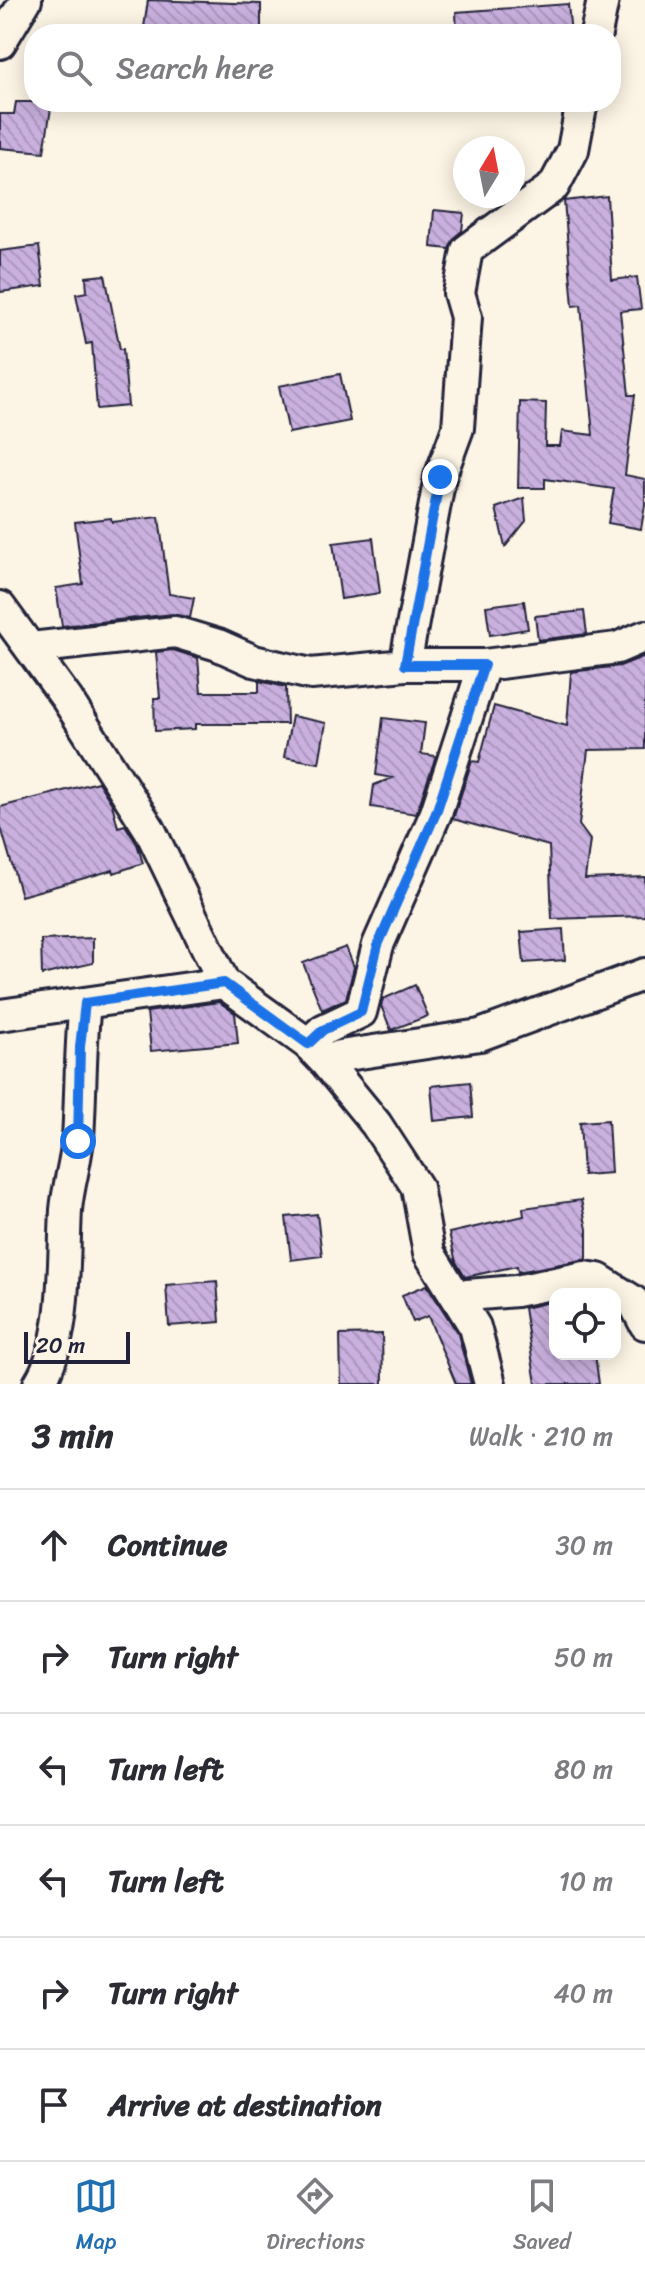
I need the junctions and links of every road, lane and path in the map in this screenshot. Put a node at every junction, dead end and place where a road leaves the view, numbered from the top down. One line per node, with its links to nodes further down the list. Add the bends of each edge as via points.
1 (26, 0): 4 (street)
2 (603, 0): 3 (street)
3 (598, 24)
4 (0, 43)
5 (580, 112): 9 (street, via 573,150 554,186 467,250 459,293 466,317 458,428 440,477)
6 (0, 607): 8 (street)
7 (645, 636): 10 (street, via 617,648)
8 (31, 648): 9 (street, via 175,632 254,661 311,674); 12 (street, via 150,830)
9 (405, 665): 10 (street)
10 (484, 665): 15 (street, via 436,813 378,945 361,1012 323,1030)
11 (645, 974): 15 (street, via 480,1035 340,1056)
12 (224, 983): 13 (street); 15 (street)
13 (85, 1003): 14 (street); 18 (street, via 78,1141 67,1198 57,1342)
14 (0, 1015)
15 (317, 1054): 16 (street, via 376,1124 417,1187 429,1253)
16 (456, 1296): 17 (street, via 585,1277 598,1279); 19 (street, via 475,1327)
17 (641, 1307)
18 (39, 1384)
19 (490, 1384)

